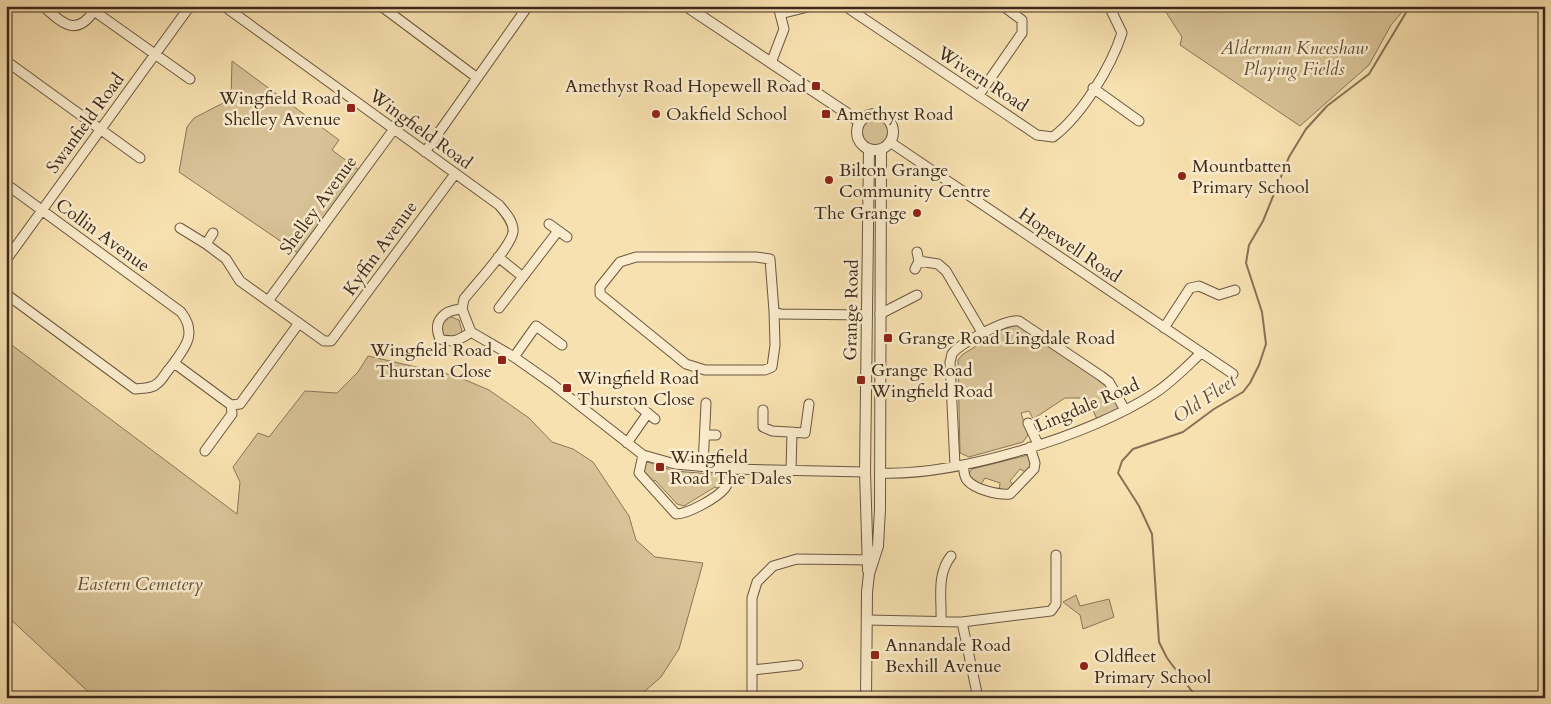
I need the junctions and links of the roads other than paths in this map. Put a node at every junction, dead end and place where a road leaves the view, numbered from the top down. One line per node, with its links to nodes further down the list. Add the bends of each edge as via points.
1 (43, 6): 11 (street, via 71,27 86,23)
2 (190, 6): 13 (street, Swanfield Road)
3 (224, 6): 23 (street, Wingfield Road)
4 (381, 6): 16 (street)
5 (686, 6): 15 (street)
6 (812, 6): 12 (street)
7 (844, 6): 19 (street, Wivern Road)
8 (1003, 6): 19 (street, via 1022,20 1022,33)
9 (1109, 6): 18 (street, Wivern Road, via 1122,33 1116,53)
10 (525, 7): 16 (street)
11 (91, 9): 13 (street)
12 (779, 10): 15 (street, via 784,29)
13 (156, 53): 17 (street); 22 (street, Swanfield Road)
14 (6, 62): 22 (street)
15 (771, 63): 21 (street)
16 (476, 78): 27 (street)
17 (190, 79)
18 (1094, 88): 19 (street, Wivern Road, via 1067,126 1052,137 1037,135); 20 (street)
19 (979, 95)
20 (1139, 121)
21 (860, 122): 24 (street, via 869,115 885,117 892,126); 25 (street, via 858,137)
22 (100, 129): 28 (street); 31 (street, Swanfield Road)
23 (394, 129): 27 (street, Wingfield Road); 45 (street, Shelley Avenue)
24 (890, 142): 26 (street); 52 (street, Hopewell Road)
25 (869, 149): 26 (street); 50 (street, Grange Road)
26 (881, 149): 49 (street, Grange Road)
27 (425, 152): 29 (street, Wingfield Road)
28 (140, 158)
29 (455, 174): 38 (street, Wingfield Road, via 499,205 510,218 513,232); 51 (street, Kyffin Avenue, via 331,341 324,341)
30 (6, 184): 31 (street, Collin Avenue)
31 (43, 210): 39 (street, Swanfield Road); 58 (street, Collin Avenue, via 181,312 188,321 190,332 188,342)
32 (549, 224): 34 (street)
33 (180, 228): 37 (street)
34 (558, 231): 36 (street); 41 (street)
35 (213, 233): 37 (street)
36 (566, 237)
37 (206, 244): 45 (street, via 226,259 240,281)
38 (498, 257): 41 (street); 47 (street, Wingfield Road, via 464,299)
39 (6, 260)
40 (917, 261): 54 (street, via 938,264 946,271)
41 (523, 277): 46 (street)
42 (1235, 290): 52 (street, via 1219,295 1199,286 1190,288)
43 (6, 294): 58 (street, via 135,389 158,384)
44 (917, 295): 49 (street, Grange Road)
45 (268, 301): 51 (street)
46 (499, 308)
47 (462, 309): 53 (street); 53 (street, via 445,313 436,329 440,339 450,342)
48 (774, 311): 48 (street, via 770,259 756,257 636,257 620,262 600,287 600,294 686,364 705,370 765,370 772,367); 50 (street, via 780,314)
49 (880, 314): 50 (street); 79 (street, Grange Road)
50 (867, 315): 78 (street, Grange Road)
51 (299, 323): 61 (street, via 240,404)
52 (1164, 328): 56 (street, Hopewell Road)
53 (471, 332): 57 (street)
54 (983, 334): 65 (street, via 1005,322 1019,321 1109,382); 74 (street, via 952,354 950,362)
55 (562, 345): 57 (street, via 536,326)
56 (1201, 353): 59 (street, Hopewell Road); 65 (street, Lingdale Road, via 1156,392)
57 (514, 357): 70 (street)
58 (174, 363): 61 (street)
59 (1233, 374)
60 (706, 403): 68 (street)
61 (231, 404): 72 (street, via 232,414)
62 (809, 404): 67 (street, via 805,433)
63 (639, 406): 70 (street, via 651,416)
64 (763, 410): 67 (street, via 763,427)
65 (1125, 410): 71 (street, Lingdale Road)
66 (1028, 423): 71 (street)
67 (792, 432): 77 (street)
68 (705, 435): 69 (street); 75 (street)
69 (716, 435)
70 (627, 443): 73 (street)
71 (1034, 446): 74 (street, Lingdale Road); 74 (street, Lingdale Road, via 1034,469 1010,494 1001,495 971,484)
72 (205, 451)
73 (643, 455): 75 (street, via 674,464); 76 (street, via 639,473 676,514 686,514 723,491 728,484)
74 (959, 465): 79 (street, Lingdale Road, via 915,472)
75 (703, 466): 76 (street)
76 (730, 470): 77 (street)
77 (791, 471): 78 (street)
78 (865, 472): 82 (street, Grange Road)
79 (880, 473): 82 (street, Grange Road, via 878,546)
80 (1056, 555): 85 (street, via 1056,604 1051,611)
81 (951, 556): 84 (street, via 944,564 940,582)
82 (870, 560): 83 (street); 87 (street, via 796,559 773,566 757,582 752,598)
83 (867, 620): 84 (street); 89 (street)
84 (941, 621): 85 (street)
85 (962, 622): 90 (street)
86 (798, 664): 87 (street)
87 (752, 670): 88 (street)
88 (752, 698)
89 (866, 698)
90 (978, 698)

